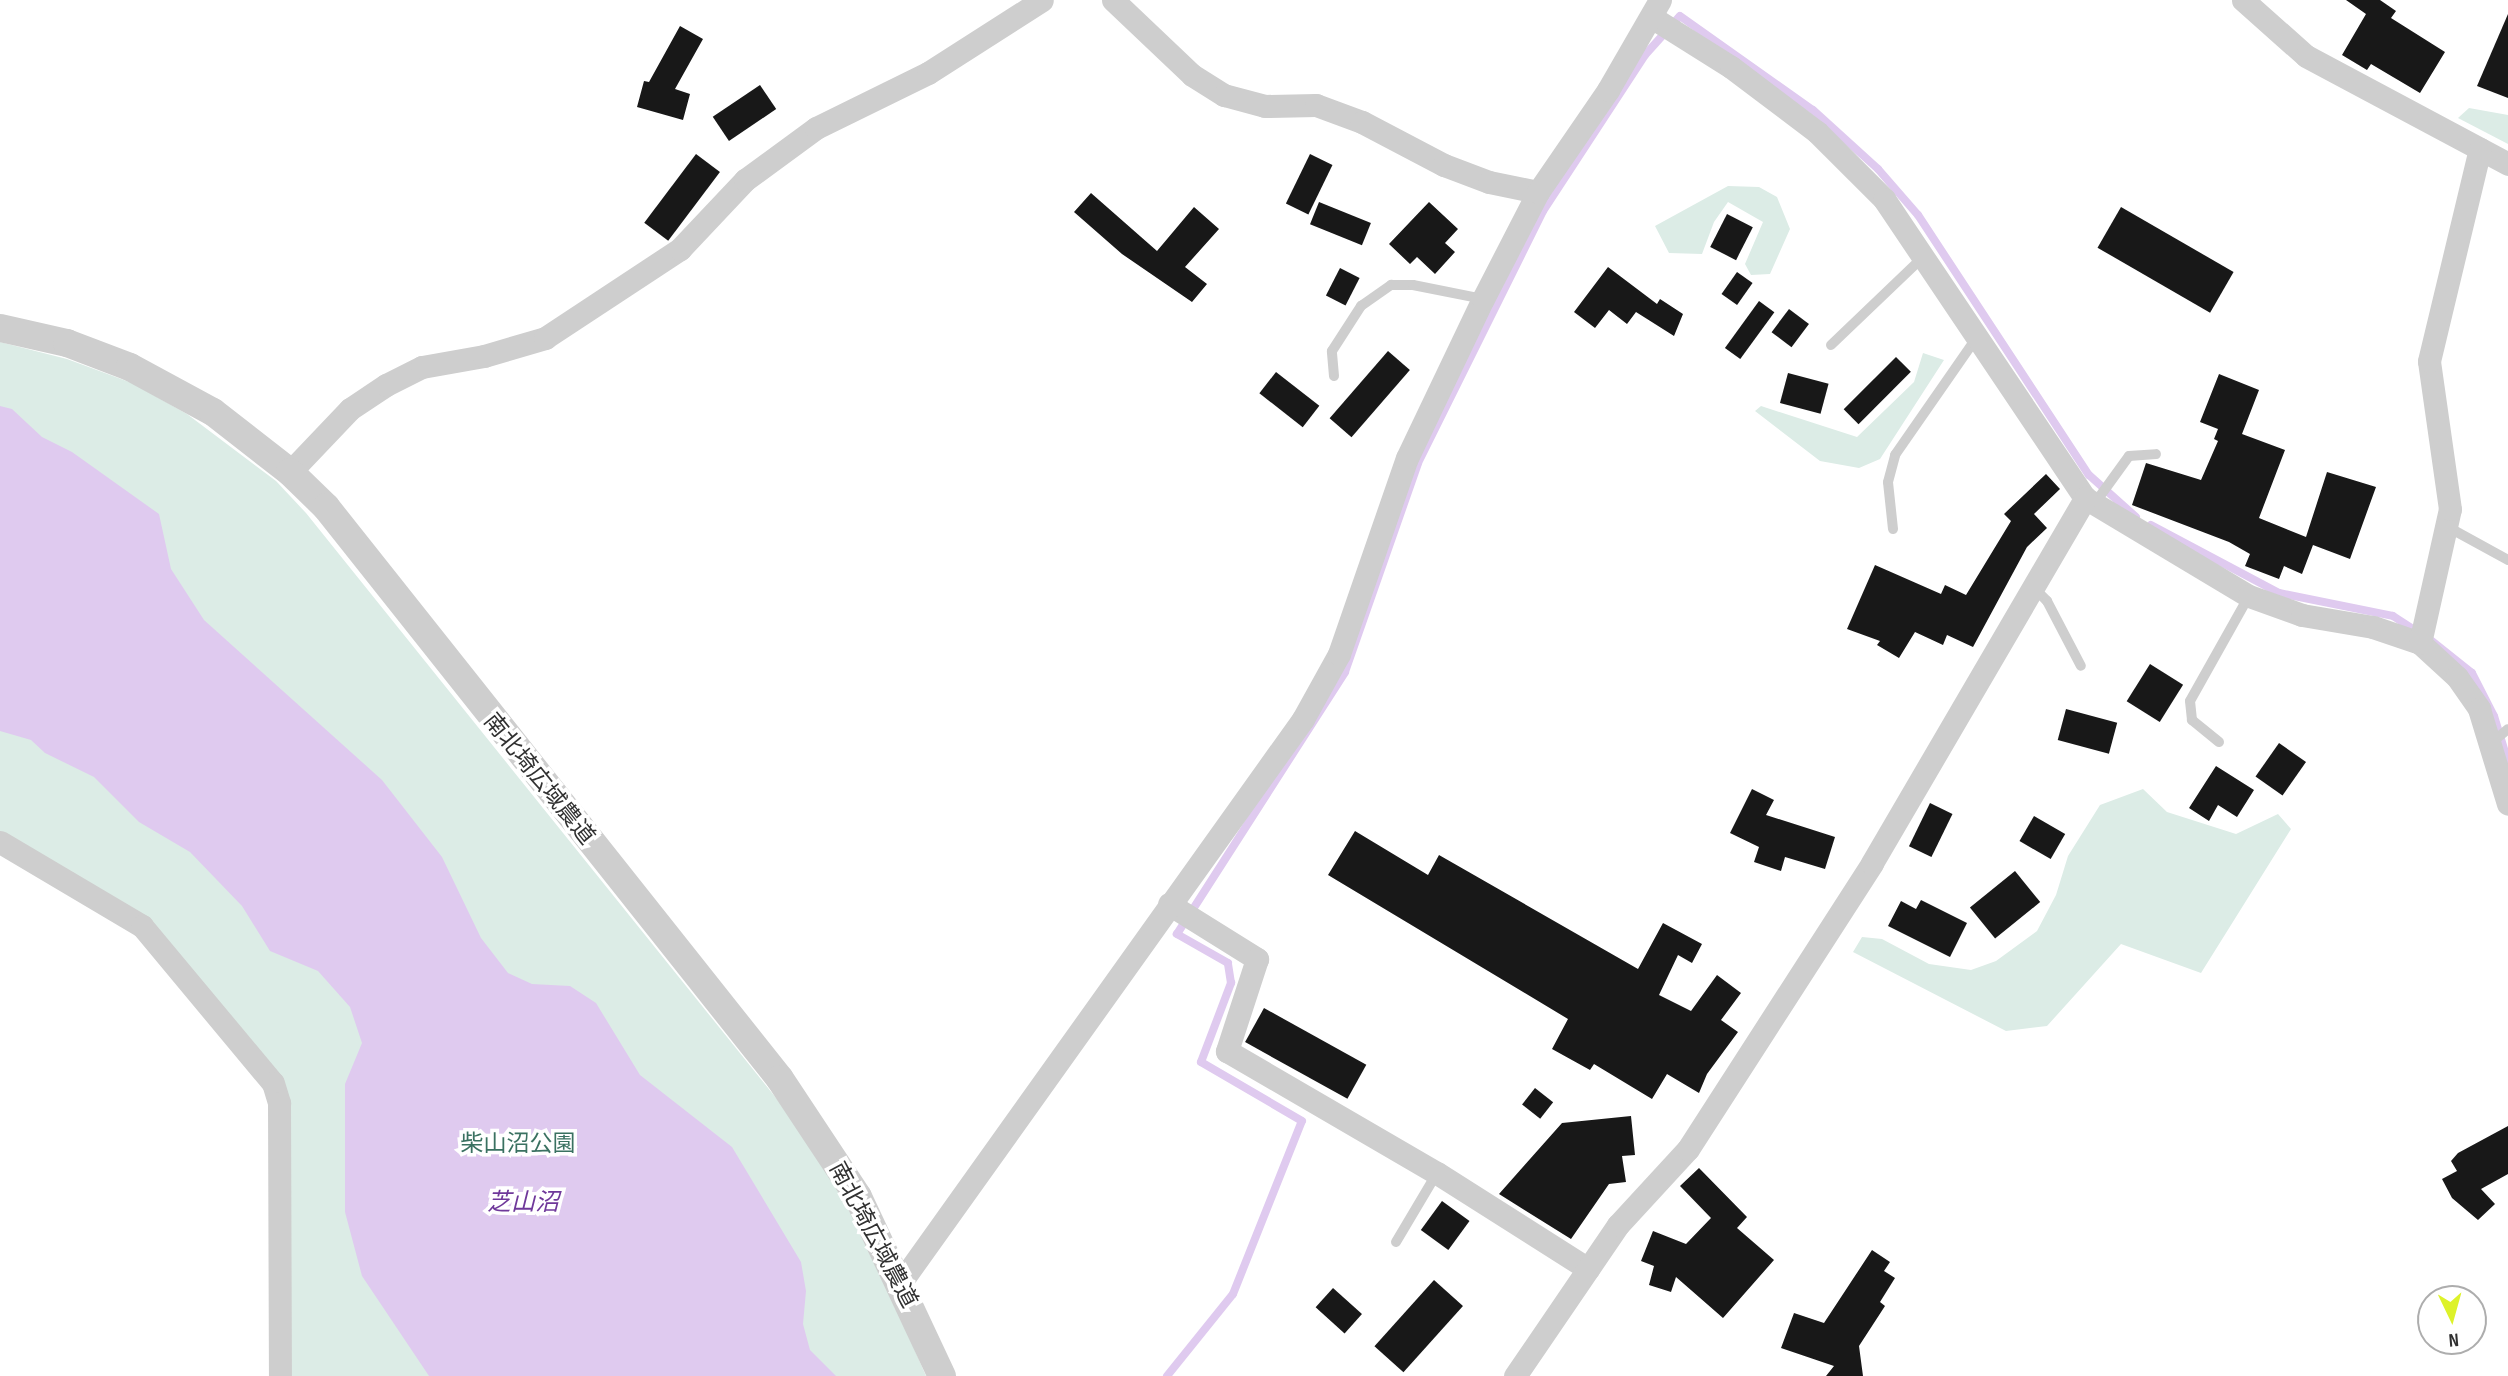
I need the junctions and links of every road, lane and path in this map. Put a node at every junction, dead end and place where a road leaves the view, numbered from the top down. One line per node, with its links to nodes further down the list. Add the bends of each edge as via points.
1 (1042, 0): 15 (street, via 928,73 816,128 745,180 680,249 545,338 484,356 422,367 386,384 349,409)
2 (1113, 0): 7 (street, via 1192,75 1224,95 1265,106 1316,105 1467,173)
3 (2243, 0): 5 (street, via 2306,56)
4 (1656, 9): 7 (street); 8 (street, via 1817,132 1884,199)
5 (2480, 149): 6 (street); 17 (street, via 2429,361 2450,509)
6 (2508, 164)
7 (1538, 192): 9 (street)
8 (1923, 257): 11 (street); 12 (lane)
9 (1483, 299): 13 (lane, via 1391,285 1361,306 1332,351); 28 (street, via 1408,458 1339,654 1303,719)
10 (0, 328): 15 (street, 南北埼広域農道, via 67,343 130,367 213,412)
11 (1977, 337): 16 (street); 18 (lane, via 1895,455 1888,482)
12 (1831, 345)
13 (1334, 376)
14 (2156, 454): 16 (lane, via 2129,456)
15 (290, 472): 32 (street, 南北埼広域農道, via 326,507 780,1079 858,1197)
16 (2090, 500): 20 (street); 21 (street)
17 (2446, 526): 19 (lane); 22 (street)
18 (1893, 529)
19 (2508, 559)
20 (2033, 587): 23 (lane, via 2047,601); 31 (street, via 1872,863 1688,1150 1618,1225)
21 (2249, 596): 22 (street, via 2302,615 2373,627); 25 (lane, via 2190,701 2192,720)
22 (2420, 643): 24 (street, via 2458,677)
23 (2081, 666)
24 (2499, 736): 26 (street)
25 (2219, 742)
26 (2508, 804)
27 (0, 842): 33 (street, via 142,926 273,1083 279,1103)
28 (1169, 904): 29 (street, via 1257,959 1227,1051); 32 (street)
29 (1437, 1173): 30 (lane); 31 (street)
30 (1396, 1242)
31 (1588, 1269): 35 (street)
32 (901, 1282): 34 (street, 南北埼広域農道)
33 (280, 1376)
34 (942, 1376)
35 (1515, 1376)

